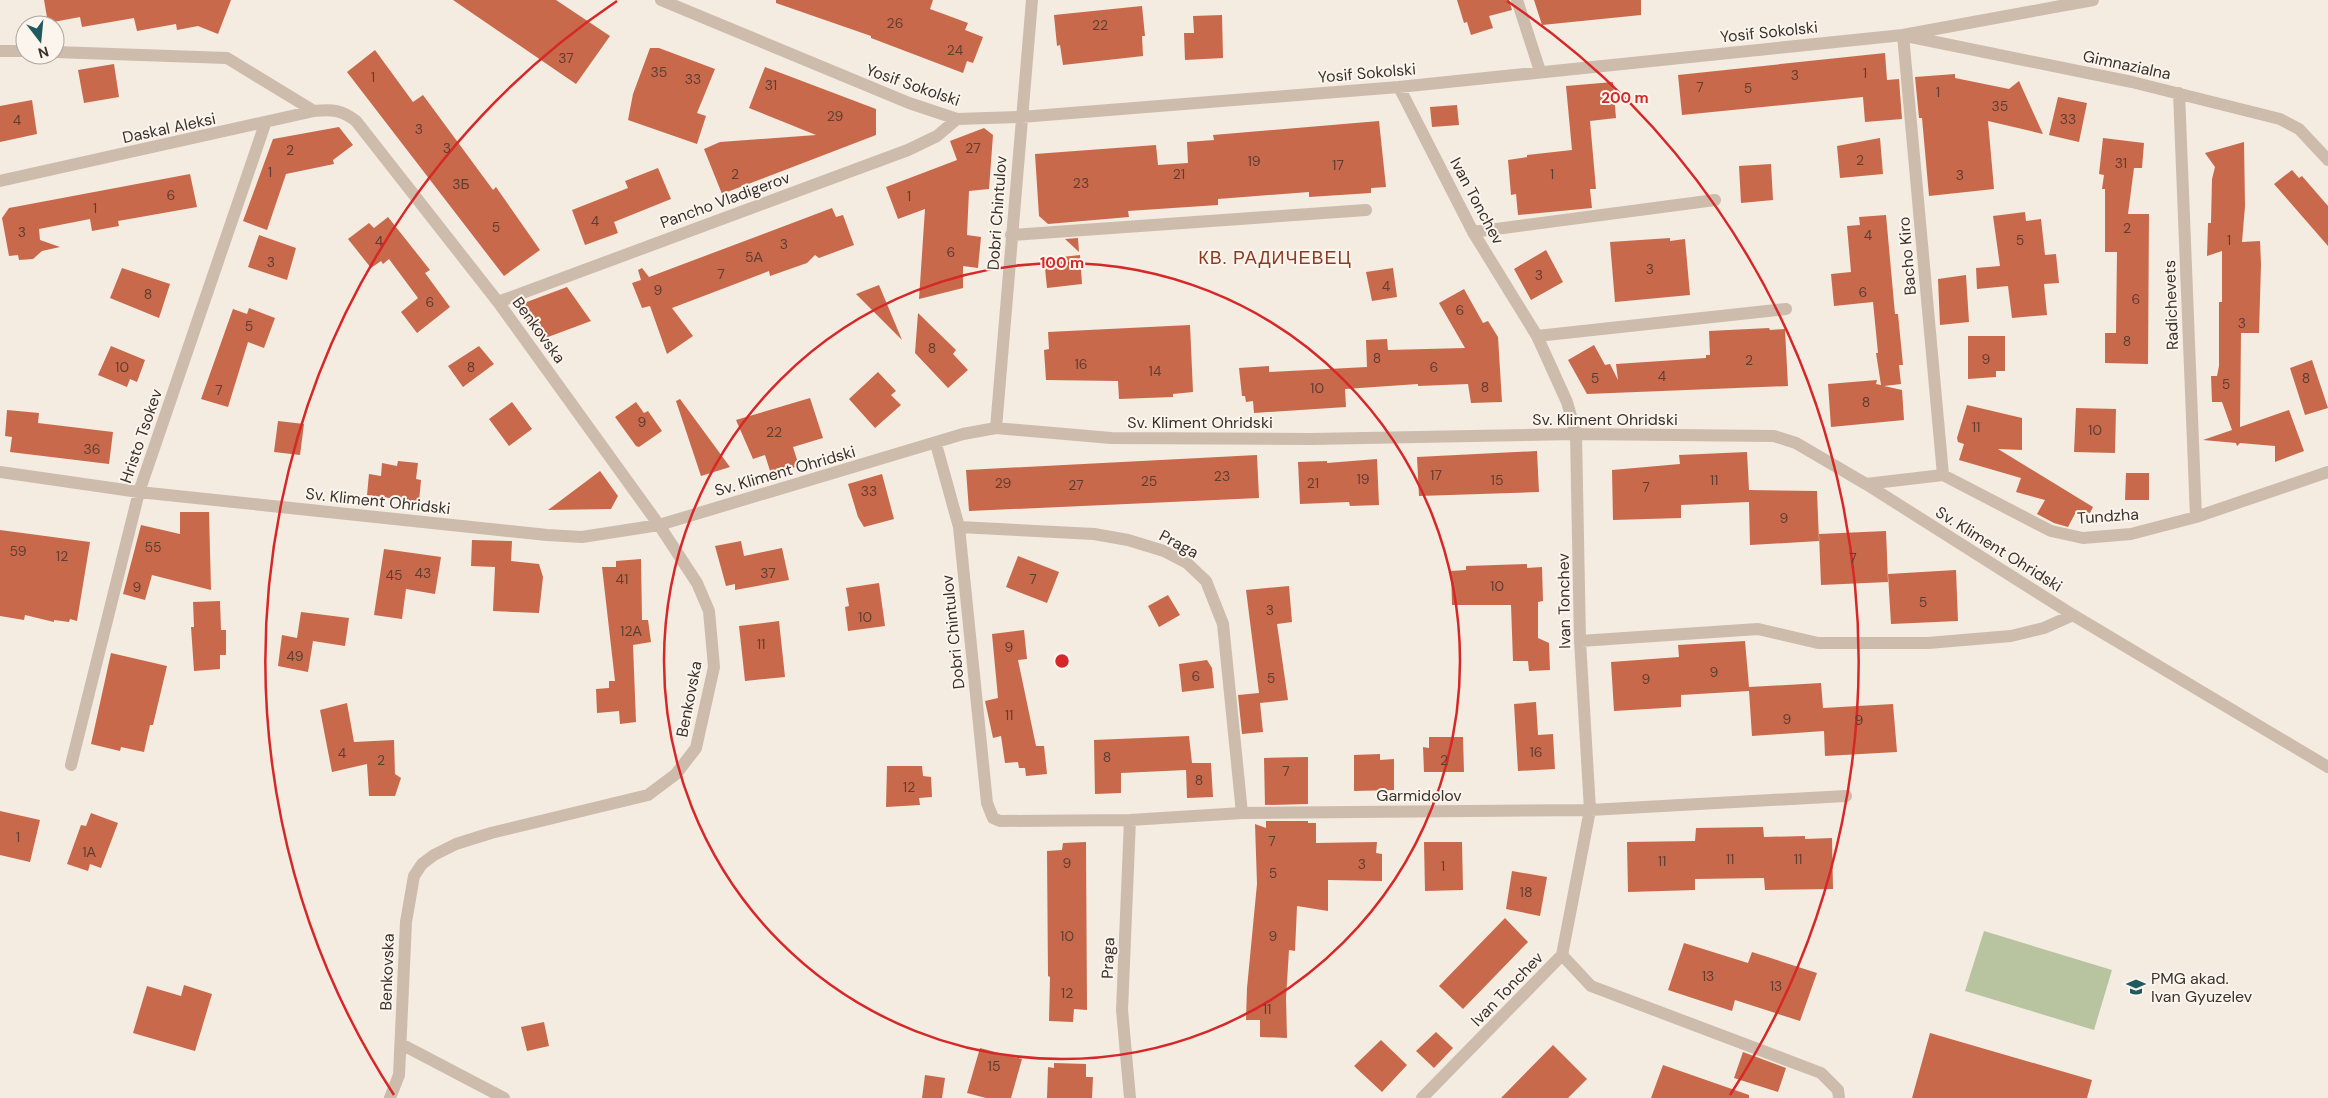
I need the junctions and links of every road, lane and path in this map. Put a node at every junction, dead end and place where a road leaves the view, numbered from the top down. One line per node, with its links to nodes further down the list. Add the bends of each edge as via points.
1 (661, 0): 15 (street, Yosif Sokolski, via 909,103)
2 (1032, 0): 14 (street, Dobri Chintulov)
3 (1517, 0): 9 (street)
4 (2093, 0): 5 (street, Yosif Sokolski)
5 (1903, 35): 9 (street, Yosif Sokolski); 11 (street, Gimnazialna); 31 (street, Bacho Kiro)
6 (0, 51): 7 (street)
7 (15, 51)
8 (65, 52): 12 (street, via 226,58)
9 (1540, 71): 10 (street, Yosif Sokolski)
10 (1398, 88): 14 (street, Yosif Sokolski); 21 (street, Ivan Tonchev)
11 (2179, 93): 17 (street, Gimnazialna, via 2280,119 2299,128); 34 (street, Radichevets)
12 (314, 111): 13 (street, Daskal Aleksi); 16 (street, Daskal Aleksi)
13 (344, 112): 23 (street, Benkovska, via 356,121)
14 (1021, 117): 15 (street, Yosif Sokolski); 22 (street, Dobri Chintulov)
15 (957, 119): 23 (street, Pancho Vladigerov, via 937,136 908,150)
16 (264, 124): 18 (street, Daskal Aleksi); 33 (street, Hristo Tsokev)
17 (2328, 160)
18 (0, 181)
19 (1715, 200): 21 (street)
20 (1366, 210): 22 (street)
21 (1473, 232): 25 (street, Ivan Tonchev)
22 (1012, 235): 26 (street, Dobri Chintulov)
23 (498, 302): 35 (street, Benkovska)
24 (1786, 309): 25 (street)
25 (1537, 336): 27 (street, Ivan Tonchev, via 1568,402)
26 (996, 428): 27 (street, Sv. Kliment Ohridski, via 1111,438 1311,439); 28 (street, Sv. Kliment Ohridski, via 963,434)
27 (1576, 434): 32 (street, Sv. Kliment Ohridski, via 1774,436 1796,443); 38 (street, Ivan Tonchev)
28 (936, 444): 35 (street, Sv. Kliment Ohridski); 36 (street, Dobri Chintulov)
29 (0, 472): 33 (street, Sv. Kliment Ohridski)
30 (2328, 472): 34 (street, Tundzha)
31 (1943, 475): 32 (street); 34 (street, Tundzha, via 2051,531 2083,538 2131,534)
32 (1866, 484): 37 (street, Sv. Kliment Ohridski)
33 (139, 492): 35 (street, Sv. Kliment Ohridski, via 547,535 582,537); 39 (street, Hristo Tsokev)
34 (2196, 517)
35 (659, 525): 47 (street, Benkovska, via 697,583 709,611 714,667 696,748 676,774 648,794 491,833 434,854 422,864 414,876 406,922)
36 (959, 527): 43 (street, Praga, via 1094,534 1128,540 1164,551 1187,563 1206,581 1223,624); 44 (street, Dobri Chintulov, via 986,803)
37 (2073, 615): 38 (street, via 2044,628 2011,636 1928,642 1818,644 1758,630); 40 (street, Sv. Kliment Ohridski)
38 (1580, 641): 42 (street, Ivan Tonchev)
39 (71, 765)
40 (2328, 767)
41 (1846, 796): 42 (street, Garmidolov)
42 (1590, 810): 43 (street, Garmidolov); 46 (street, Ivan Tonchev)
43 (1242, 813): 45 (street, Garmidolov)
44 (993, 818): 45 (street, Garmidolov, via 1008,822)
45 (1130, 820): 50 (street, Praga, via 1122,1010)
46 (1562, 955): 51 (street, Ivan Tonchev); 52 (street, via 1591,986 1821,1073 1838,1090)
47 (401, 1044): 48 (street, Benkovska, via 399,1075); 49 (street)
48 (390, 1098)
49 (504, 1098)
50 (1130, 1098)
51 (1422, 1098)
52 (1839, 1098)

